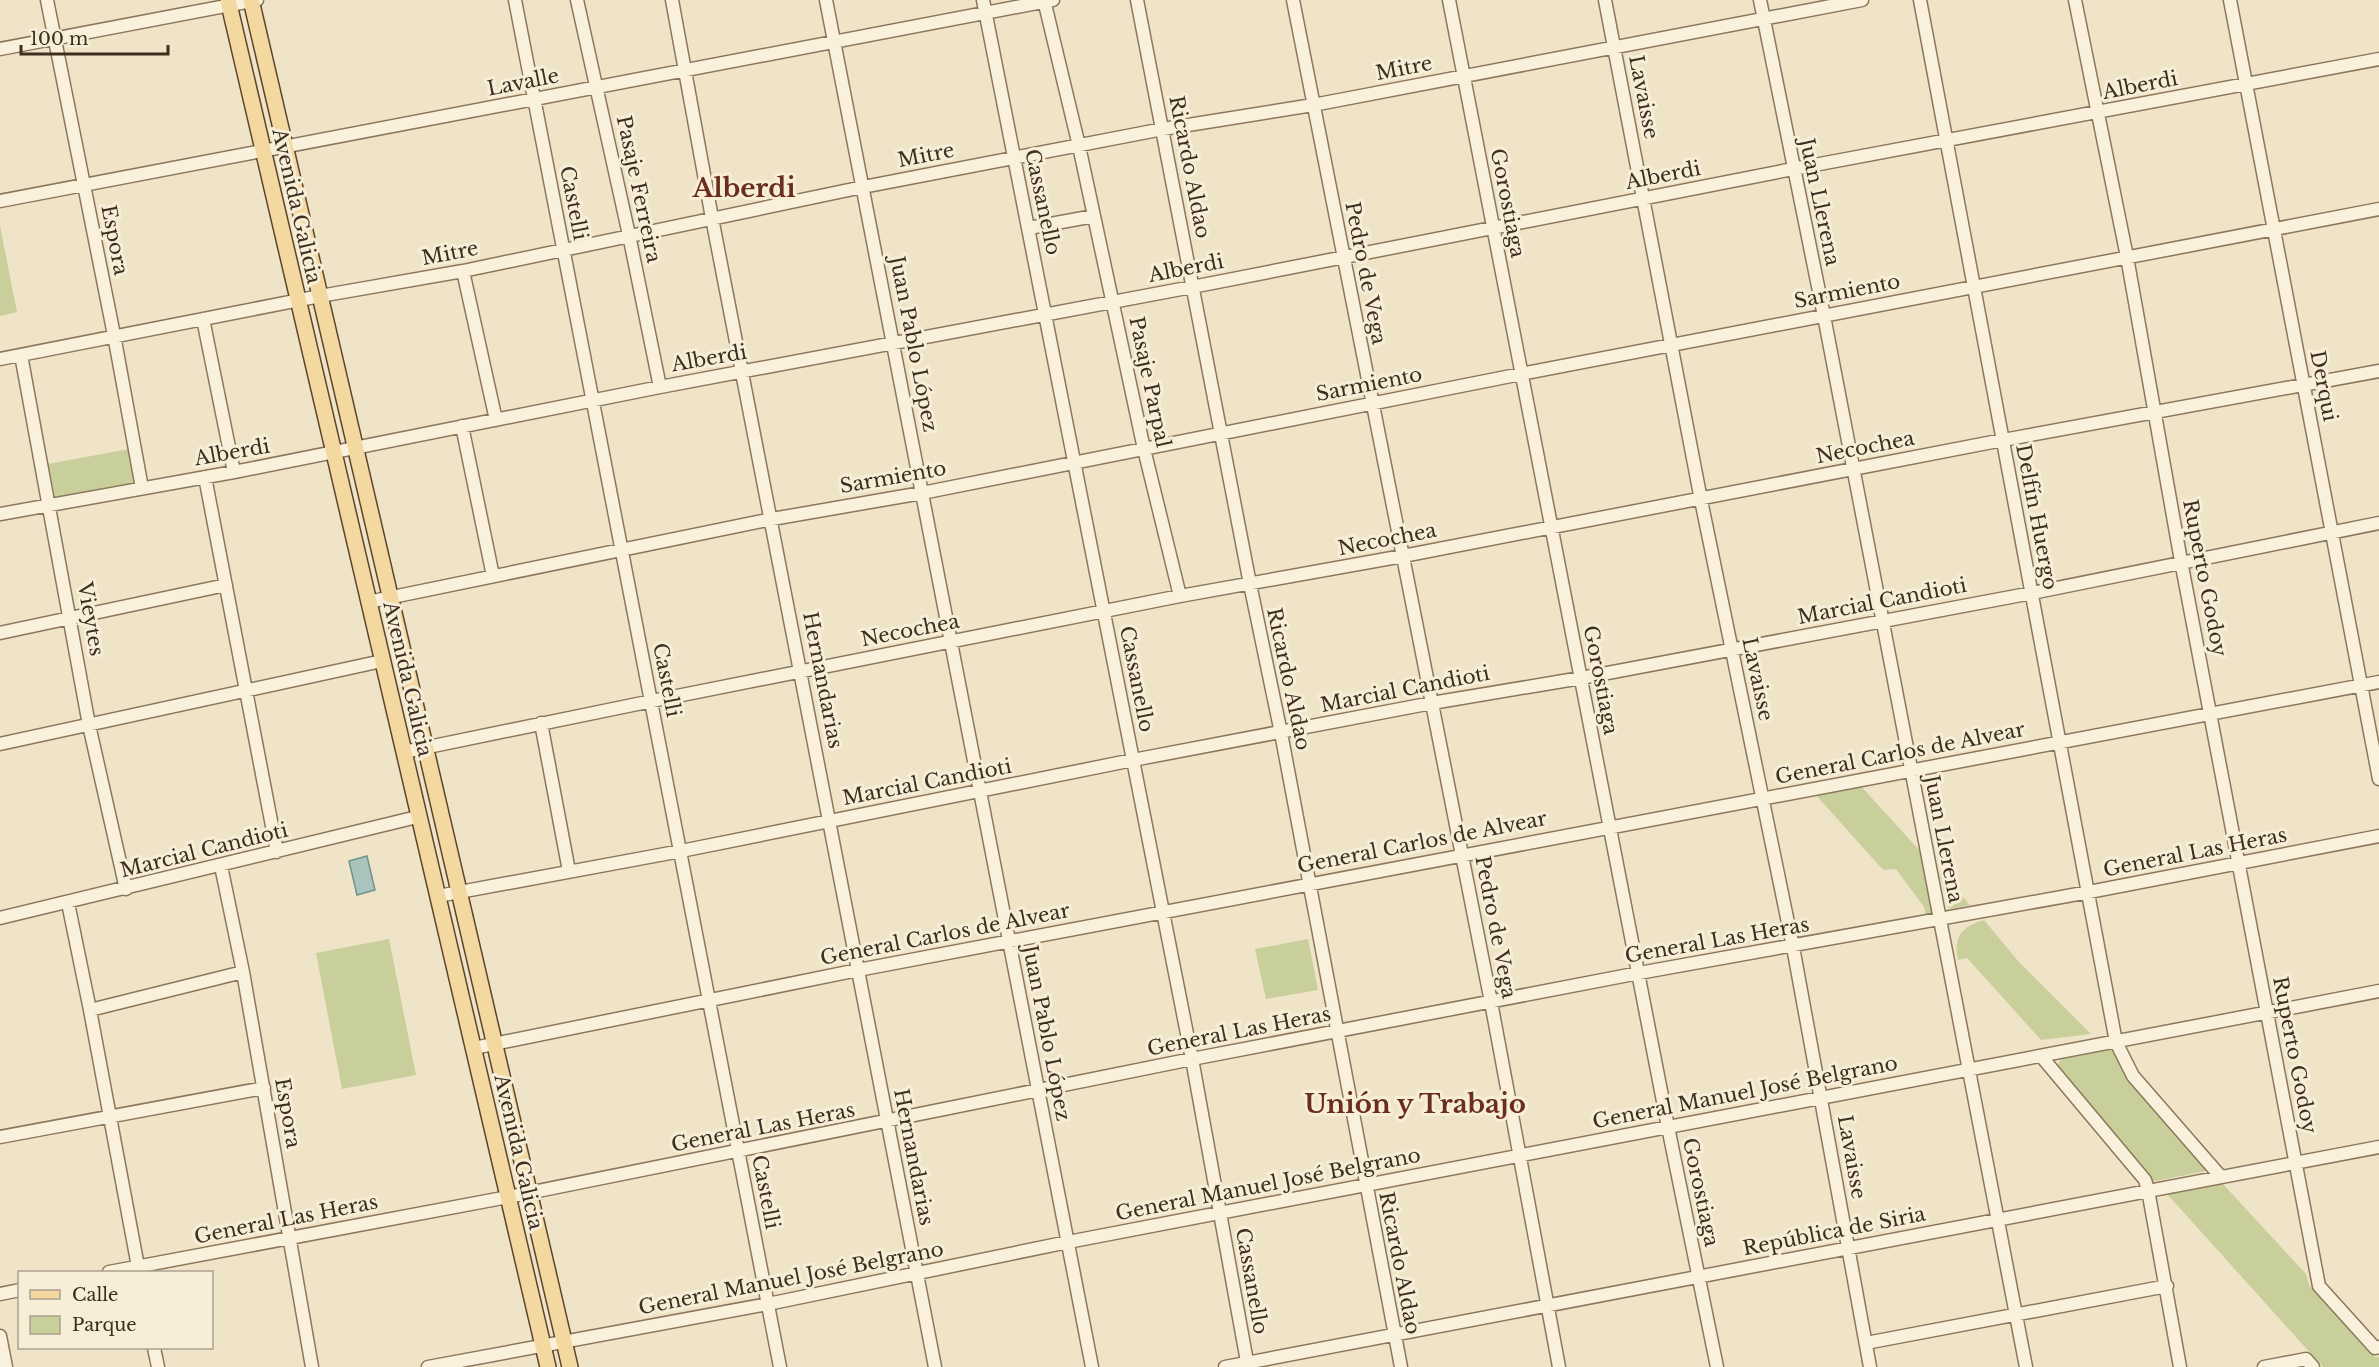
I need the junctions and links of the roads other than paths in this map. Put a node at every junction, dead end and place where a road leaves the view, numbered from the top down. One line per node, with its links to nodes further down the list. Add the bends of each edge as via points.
1 (47, 0): 21 (street, Espora)
2 (253, 0): 18 (street); 36 (main road, Avenida Galicia)
3 (515, 0): 30 (street, Castelli)
4 (577, 0): 29 (street, Pasaje Ferreira)
5 (672, 0): 26 (street, Hernandarias)
6 (826, 0): 22 (street, Juan Pablo López)
7 (983, 0): 19 (street, Cassanello)
8 (1137, 0): 33 (street, Ricardo Aldao)
9 (1293, 0): 31 (street, Pedro de Vega)
10 (1449, 0): 27 (street, Gorostiaga)
11 (1605, 0): 23 (street, Lavaisse)
12 (1760, 0): 20 (street, Juan Llerena)
13 (1862, 0): 20 (street, Mitre)
14 (1920, 0): 34 (street, Delfín Huergo)
15 (2075, 0): 32 (street, Ruperto Godoy)
16 (2230, 0): 28 (street, Derqui)
17 (1047, 1): 19 (street, Lavalle); 35 (street, Pasaje Parpal)
18 (229, 3): 21 (street); 37 (main road, Avenida Galicia)
19 (985, 14): 22 (street, Lavalle); 38 (street, Cassanello)
20 (1764, 18): 23 (street, Mitre); 39 (street, Juan Llerena)
21 (55, 39): 24 (street); 40 (street, Espora)
22 (834, 43): 26 (street, Lavalle); 41 (street, Juan Pablo López)
23 (1614, 47): 27 (street, Mitre); 42 (street, Lavaisse)
24 (0, 50)
25 (2379, 59): 28 (street, Alberdi)
26 (686, 71): 29 (street, Lavalle); 46 (street, Hernandarias)
27 (1464, 76): 31 (street, Mitre); 48 (street, Gorostiaga)
28 (2246, 84): 32 (street, Alberdi); 49 (street, Derqui)
29 (597, 88): 30 (street, Lavalle); 50 (street, Pasaje Ferreira)
30 (533, 100): 36 (street, Lavalle); 51 (street, Castelli)
31 (1313, 105): 33 (street, Mitre); 52 (street, Pedro de Vega)
32 (2097, 114): 34 (street, Alberdi); 53 (street, Ruperto Godoy)
33 (1163, 129): 35 (street, Mitre); 55 (street, Ricardo Aldao)
34 (1946, 142): 39 (street, Alberdi); 56 (street, Delfín Huergo)
35 (1079, 146): 38 (street, Mitre); 45 (street, Pasaje Parpal)
36 (285, 147): 37 (street, Lavalle); 57 (main road, Avenida Galicia)
37 (263, 151): 40 (street, Lavalle); 58 (main road, Avenida Galicia)
38 (1014, 159): 41 (street, Mitre); 47 (street, Cassanello)
39 (1793, 169): 42 (street, Alberdi); 61 (street, Juan Llerena)
40 (84, 185): 43 (street, Lavalle); 63 (street, Espora)
41 (863, 187): 46 (street, Mitre); 64 (street, Juan Pablo López)
42 (1644, 198): 48 (street, Alberdi); 65 (street, Lavaisse)
43 (0, 201)
44 (2379, 209): 49 (street, Sarmiento)
45 (1094, 216): 47 (street); 59 (street, Pasaje Parpal)
46 (712, 218): 50 (street, Mitre); 69 (street, Hernandarias)
47 (1029, 228): 60 (street, Cassanello)
48 (1492, 228): 52 (street, Alberdi); 70 (street, Gorostiaga)
49 (2275, 229): 53 (street, Sarmiento); 71 (street, Derqui)
50 (629, 235): 51 (street, Mitre); 72 (street, Pasaje Ferreira)
51 (563, 250): 54 (street, Mitre); 73 (street, Castelli)
52 (1342, 256): 55 (street, Alberdi); 74 (street, Pedro de Vega)
53 (2127, 257): 56 (street, Sarmiento); 75 (street, Ruperto Godoy)
54 (463, 271): 57 (street, Mitre); 76 (street)
55 (1192, 287): 59 (street, Alberdi); 78 (street, Ricardo Aldao)
56 (1974, 287): 61 (street, Sarmiento); 79 (street, Delfín Huergo)
57 (320, 296): 58 (street, Mitre); 80 (main road, Avenida Galicia)
58 (298, 300): 62 (street, Mitre); 82 (main road, Avenida Galicia)
59 (1113, 301): 60 (street, Alberdi); 81 (street, Pasaje Parpal)
60 (1045, 314): 64 (street, Alberdi); 83 (street, Cassanello)
61 (1824, 316): 65 (street, Sarmiento); 84 (street, Juan Llerena)
62 (203, 319): 63 (street, Mitre); 85 (street)
63 (114, 335): 66 (street, Mitre); 87 (street, Espora)
64 (894, 344): 69 (street, Alberdi); 88 (street, Juan Pablo López)
65 (1671, 345): 70 (street, Sarmiento); 89 (street, Lavaisse)
66 (21, 355): 67 (street, Mitre); 90 (street, Vieytes)
67 (0, 359)
68 (2379, 370): 71 (street, Necochea)
69 (742, 372): 72 (street, Alberdi); 92 (street, Hernandarias)
70 (1521, 374): 74 (street, Sarmiento); 94 (street, Gorostiaga)
71 (2304, 384): 75 (street, Necochea); 95 (street, Derqui)
72 (660, 387): 73 (street, Alberdi)
73 (594, 401): 76 (street, Alberdi); 96 (street, Castelli)
74 (1373, 404): 78 (street, Sarmiento); 97 (street, Pedro de Vega)
75 (2154, 412): 79 (street, Necochea); 98 (street, Ruperto Godoy)
76 (496, 420): 77 (street, Alberdi)
77 (462, 426): 80 (street, Alberdi); 99 (street)
78 (1221, 433): 81 (street, Sarmiento); 100 (street, Ricardo Aldao)
79 (2003, 440): 84 (street, Necochea); 102 (street, Delfín Huergo)
80 (354, 449): 82 (street, Alberdi); 104 (main road, Avenida Galicia)
81 (1144, 449): 83 (street, Sarmiento); 103 (street, Pasaje Parpal)
82 (334, 453): 85 (street, Alberdi); 105 (main road, Avenida Galicia)
83 (1074, 463): 88 (street, Sarmiento); 106 (street, Cassanello)
84 (1853, 469): 89 (street, Necochea); 108 (street, Juan Llerena)
85 (234, 472): 86 (street, Alberdi)
86 (205, 477): 87 (street, Alberdi); 101 (street)
87 (142, 488): 90 (street, Alberdi)
88 (922, 493): 92 (street, Sarmiento); 110 (street, Juan Pablo López)
89 (1701, 500): 94 (street, Necochea); 111 (street, Lavaisse)
90 (50, 506): 91 (street, Alberdi); 107 (street, Vieytes)
91 (0, 514)
92 (772, 519): 96 (street, Sarmiento); 113 (street, Hernandarias)
93 (2379, 523): 95 (street, Marcial Candioti)
94 (1551, 528): 97 (street, Necochea); 114 (street, Gorostiaga)
95 (2332, 531): 98 (street, Marcial Candioti); 116 (street, Derqui)
96 (622, 551): 99 (street, Sarmiento); 118 (street, Castelli)
97 (1403, 556): 100 (street, Necochea); 119 (street, Pedro de Vega)
98 (2181, 561): 102 (street, Marcial Candioti); 120 (street, Ruperto Godoy)
99 (493, 576): 104 (street, Sarmiento)
100 (1250, 584): 103 (street, Necochea); 123 (street, Ricardo Aldao)
101 (226, 585): 107 (street); 117 (street)
102 (2032, 593): 108 (street, Marcial Candioti); 124 (street, Delfín Huergo)
103 (1180, 596): 106 (street, Necochea)
104 (390, 598): 105 (street, Sarmiento); 126 (main road, Avenida Galicia)
105 (368, 602): 112 (main road, Avenida Galicia)
106 (1104, 612): 110 (street, Necochea); 128 (street, Cassanello)
107 (71, 619): 109 (street); 122 (street, Vieytes)
108 (1882, 620): 111 (street, Marcial Candioti); 129 (street, Juan Llerena)
109 (0, 633)
110 (952, 641): 113 (street, Necochea); 131 (street, Juan Pablo López)
111 (1731, 650): 114 (street, Marcial Candioti); 132 (street, Lavaisse)
112 (382, 660): 117 (street); 127 (main road, Avenida Galicia)
113 (801, 672): 118 (street, Necochea); 134 (street, Hernandarias)
114 (1581, 678): 119 (street, Marcial Candioti); 135 (street, Gorostiaga)
115 (2379, 682): 116 (street, General Carlos de Alvear)
116 (2360, 685): 120 (street, General Carlos de Alvear); 130 (street, Derqui)
117 (246, 690): 122 (street); 138 (street)
118 (652, 701): 121 (street, Necochea); 137 (street, Castelli)
119 (1432, 703): 123 (street, Marcial Candioti); 139 (street, Pedro de Vega)
120 (2211, 714): 124 (street, General Carlos de Alvear); 140 (street, Ruperto Godoy)
121 (541, 723): 126 (street, Necochea); 142 (street)
122 (89, 725): 125 (street); 144 (street, Vieytes)
123 (1281, 733): 128 (street, Marcial Candioti); 143 (street, Ricardo Aldao)
124 (2062, 743): 129 (street, General Carlos de Alvear); 146 (street, Delfín Huergo)
125 (0, 744)
126 (426, 748): 127 (street, Necochea); 145 (main road, Avenida Galicia)
127 (404, 753): 133 (main road, Avenida Galicia)
128 (1133, 760): 131 (street, Marcial Candioti); 149 (street, Cassanello)
129 (1911, 769): 132 (street, General Carlos de Alvear); 151 (street, Juan Llerena)
130 (2379, 780)
131 (981, 791): 134 (street, Marcial Candioti); 152 (street, Juan Pablo López)
132 (1763, 798): 135 (street, General Carlos de Alvear); 153 (street, Lavaisse)
133 (417, 817): 138 (street, Marcial Candioti); 147 (main road, Avenida Galicia)
134 (830, 821): 137 (street, Marcial Candioti); 154 (street, Hernandarias)
135 (1610, 826): 139 (street, General Carlos de Alvear); 156 (street, Gorostiaga)
136 (2379, 836): 140 (street, General Las Heras)
137 (681, 851): 142 (street, Marcial Candioti); 158 (street, Castelli)
138 (278, 852): 141 (street, Marcial Candioti)
139 (1462, 855): 143 (street, General Carlos de Alvear); 159 (street, Pedro de Vega)
140 (2239, 863): 146 (street, General Las Heras); 161 (street, Ruperto Godoy)
141 (221, 866): 144 (street, Marcial Candioti); 155 (street, Espora)
142 (569, 871): 145 (street, Marcial Candioti)
143 (1309, 884): 149 (street, General Carlos de Alvear); 162 (street, Ricardo Aldao)
144 (126, 889): 148 (street, Marcial Candioti)
145 (460, 892): 147 (street, Marcial Candioti); 164 (main road, Avenida Galicia)
146 (2089, 892): 151 (street, General Las Heras); 163 (street, Delfín Huergo)
147 (438, 896): 165 (main road, Avenida Galicia)
148 (68, 903): 150 (street, Marcial Candioti); 160 (street)
149 (1163, 911): 152 (street, General Carlos de Alvear); 167 (street, Cassanello)
150 (0, 918)
151 (1939, 920): 153 (street, General Las Heras); 168 (street, Juan Llerena)
152 (1009, 941): 154 (street, General Carlos de Alvear); 170 (street, Juan Pablo López)
153 (1793, 947): 156 (street, General Las Heras); 171 (street, Lavaisse)
154 (858, 969): 158 (street, General Carlos de Alvear); 173 (street, Hernandarias)
155 (243, 972): 160 (street); 169 (street, Espora)
156 (1639, 973): 159 (street, General Las Heras); 174 (street, Gorostiaga)
157 (2379, 992): 161 (street, General Manuel José Belgrano)
158 (710, 1001): 164 (street, General Carlos de Alvear); 177 (street, Castelli)
159 (1491, 1002): 162 (street, General Las Heras); 178 (street, Pedro de Vega)
160 (90, 1010): 172 (street)
161 (2267, 1012): 163 (street, General Manuel José Belgrano); 179 (street, Ruperto Godoy)
162 (1338, 1031): 167 (street, General Las Heras); 181 (street, Ricardo Aldao)
163 (2116, 1042): 166 (street, General Manuel José Belgrano); 180 (street, Delfín Huergo, via 2133,1076)
164 (494, 1044): 165 (street, General Carlos de Alvear); 183 (main road, Avenida Galicia)
165 (474, 1048): 184 (main road, Avenida Galicia)
166 (2041, 1056): 168 (street, General Manuel José Belgrano); 182 (street, via 2145,1180)
167 (1192, 1059): 170 (street, General Las Heras); 185 (street, Cassanello)
168 (1969, 1069): 171 (street, General Manuel José Belgrano); 186 (street, Juan Llerena)
169 (264, 1088): 172 (street); 187 (street, Espora)
170 (1038, 1092): 173 (street, General Las Heras); 188 (street, Juan Pablo López)
171 (1821, 1097): 174 (street, General Manuel José Belgrano); 189 (street, Lavaisse)
172 (110, 1117): 175 (street); 190 (street)
173 (888, 1122): 177 (street, General Las Heras); 191 (street, Hernandarias)
174 (1668, 1127): 178 (street, General Manuel José Belgrano); 192 (street, Gorostiaga)
175 (0, 1137)
176 (2379, 1147): 179 (street, República de Siria)
177 (739, 1152): 183 (street, General Las Heras); 196 (street, Castelli)
178 (1518, 1156): 181 (street, General Manuel José Belgrano); 197 (street, Pedro de Vega)
179 (2296, 1163): 180 (street, República de Siria); 204 (street, Ruperto Godoy, via 2319,1286)
180 (2221, 1177): 182 (street, República de Siria)
181 (1366, 1185): 185 (street, General Manuel José Belgrano); 199 (street, Ricardo Aldao)
182 (2148, 1190): 186 (street, República de Siria); 193 (street)
183 (528, 1193): 184 (street, General Las Heras); 201 (main road, Avenida Galicia)
184 (508, 1197): 187 (street, General Las Heras); 203 (main road, Avenida Galicia)
185 (1220, 1213): 188 (street, General Manuel José Belgrano); 207 (street, Cassanello)
186 (1997, 1220): 189 (street, República de Siria); 198 (street, Juan Llerena)
187 (289, 1238): 190 (street, General Las Heras); 210 (street, Espora)
188 (1068, 1242): 191 (street, General Manuel José Belgrano); 216 (street, Juan Pablo López)
189 (1848, 1248): 192 (street, República de Siria); 202 (street, Lavaisse)
190 (138, 1270)
191 (917, 1274): 196 (street, General Manuel José Belgrano); 215 (street, Hernandarias)
192 (1699, 1277): 197 (street, República de Siria); 220 (street, Gorostiaga)
193 (2166, 1286): 198 (street); 223 (street)
194 (18, 1290): 195 (street)
195 (0, 1294)
196 (768, 1304): 201 (street, General Manuel José Belgrano); 214 (street, Castelli)
197 (1546, 1305): 199 (street, República de Siria); 219 (street, Pedro de Vega)
198 (2016, 1315): 202 (street); 222 (street, Juan Llerena)
199 (1394, 1334): 207 (street, República de Siria); 218 (street, Ricardo Aldao)
200 (0, 1336): 208 (street)
201 (564, 1342): 203 (street, General Manuel José Belgrano); 213 (main road, Avenida Galicia)
202 (1866, 1343): 221 (street, Lavaisse)
203 (543, 1346): 211 (street, General Manuel José Belgrano); 212 (main road, Avenida Galicia)
204 (2377, 1348)
205 (154, 1349): 209 (street)
206 (2309, 1363): 224 (street)
207 (1248, 1365): 217 (street, República de Siria)
208 (6, 1367)
209 (158, 1367)
210 (312, 1367)
211 (428, 1367)
212 (548, 1367)
213 (570, 1367)
214 (780, 1367)
215 (935, 1367)
216 (1092, 1367)
217 (1225, 1367)
218 (1401, 1367)
219 (1559, 1367)
220 (1717, 1367)
221 (1870, 1367)
222 (2026, 1367)
223 (2180, 1367)
224 (2264, 1367)

